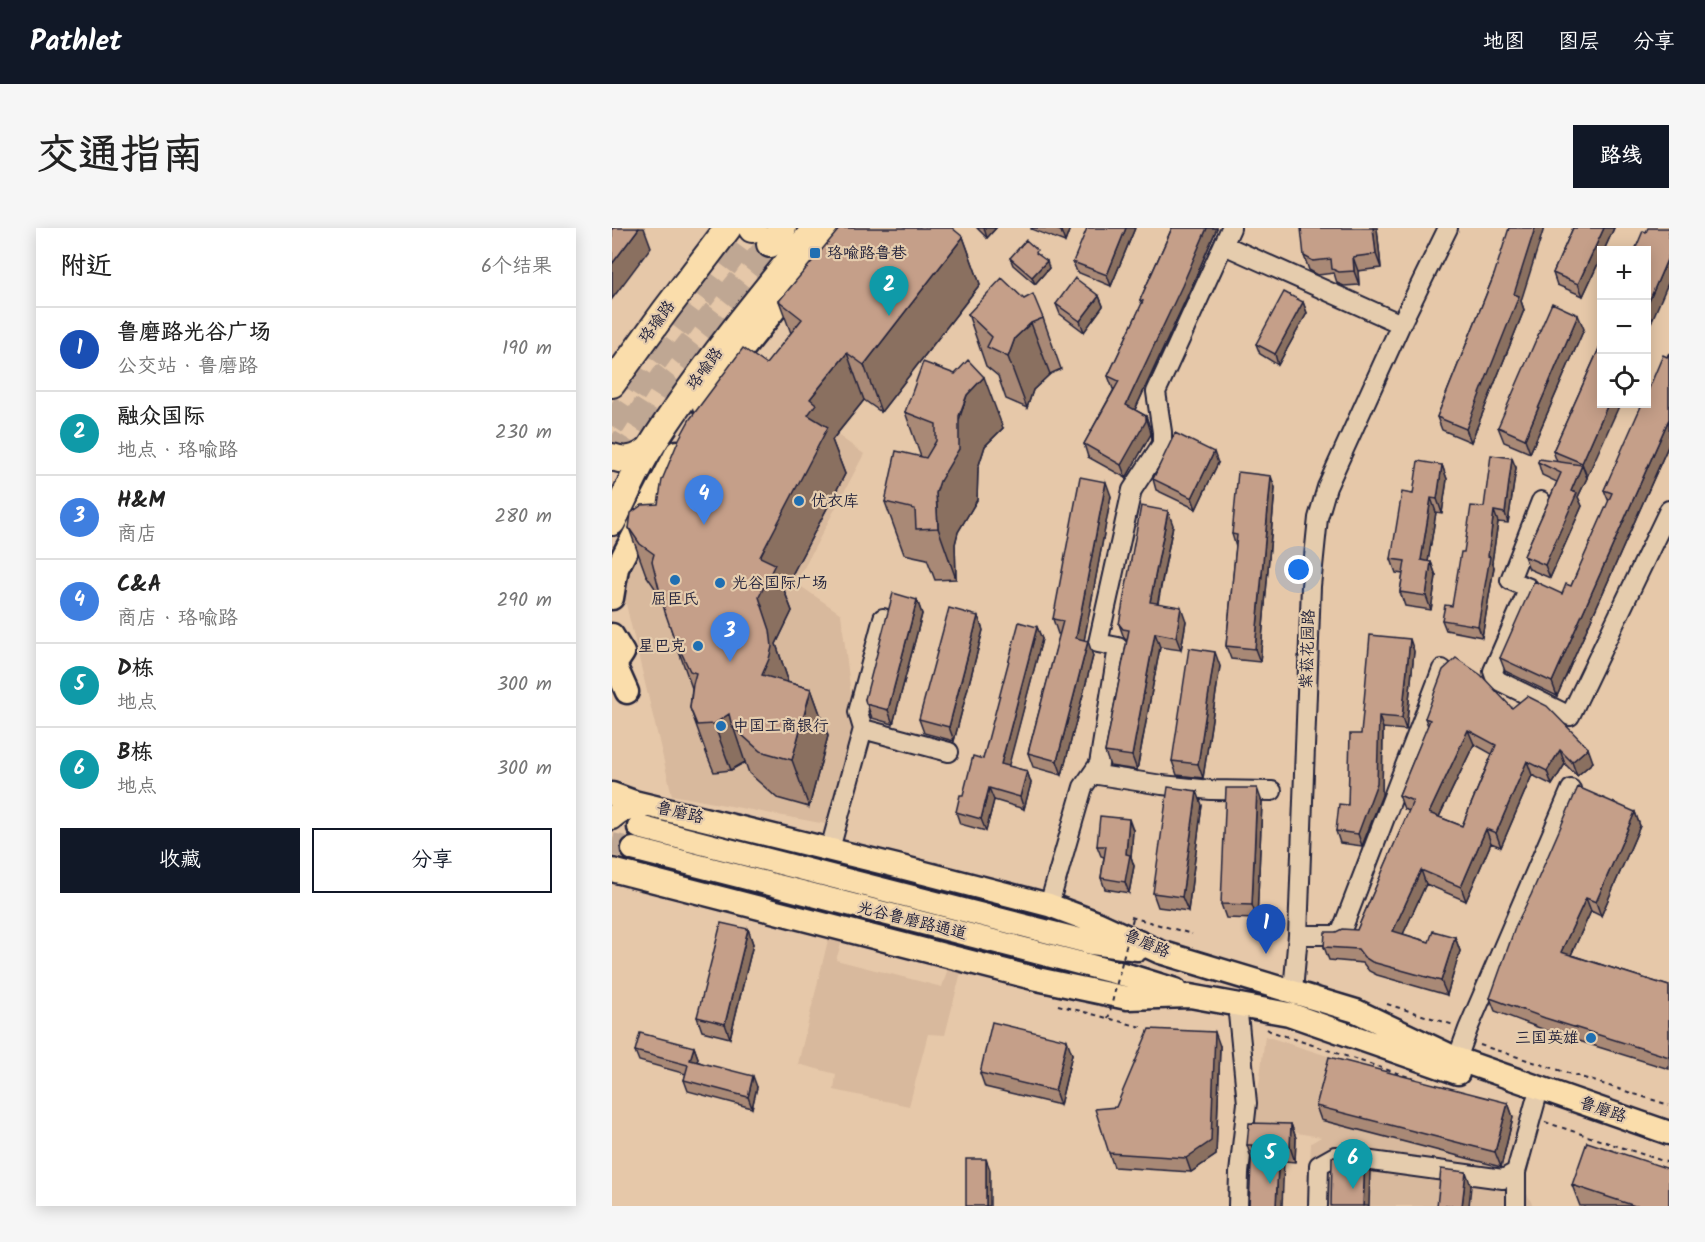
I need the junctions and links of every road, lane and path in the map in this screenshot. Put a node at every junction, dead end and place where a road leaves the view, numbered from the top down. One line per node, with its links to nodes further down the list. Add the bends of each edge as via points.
1 (816, 228): 9 (highway, 珞喻路, via 768,286)
2 (840, 228): 14 (main road, via 719,379 617,568)
3 (1231, 228): 6 (street)
4 (1448, 228): 7 (street, 紫菘花园路)
5 (757, 232): 8 (highway, 珞瑜路, via 702,262)
6 (1224, 245): 7 (street); 21 (street, via 1156,392 1162,444 1132,489 1098,643 1118,647 1099,764)
7 (1401, 324): 33 (street, 紫菘花园路, via 1327,487 1318,518 1311,586)
8 (612, 384)
9 (648, 450): 10 (highway, via 634,459); 13 (highway, 珞喻路)
10 (612, 457)
11 (1541, 501): 12 (street, via 1510,580 1529,588 1493,671 1499,681 1570,716)
12 (1669, 510)
13 (612, 522)
14 (612, 598)
15 (883, 618): 19 (street, via 858,712)
16 (612, 635): 18 (main road, via 623,653 615,664)
17 (1442, 669): 33 (street, via 1340,935)
18 (627, 692)
19 (862, 729): 20 (street); 29 (street)
20 (949, 752)
21 (1092, 774): 23 (street, via 1211,790); 31 (street, via 1083,786)
22 (1571, 789): 41 (street)
23 (1272, 791)
24 (612, 794): 25 (main road, 鲁磨路)
25 (649, 806): 26 (main road, via 629,808); 29 (main road, 鲁磨路)
26 (612, 818)
27 (639, 827): 34 (main road, 光谷鲁磨路通道, via 1092,943)
28 (633, 849): 36 (main road, 光谷鲁磨路通道, via 1130,976)
29 (830, 849): 31 (main road, 鲁磨路)
30 (616, 869): 36 (main road, 鲁磨路, via 1037,979 1127,998)
31 (1048, 905): 34 (main road, 鲁磨路)
32 (1192, 934): 39 (path, bridge, via 1133,918)
33 (1298, 935): 35 (street, 紫菘花园路)
34 (1160, 952): 35 (main road, 鲁磨路)
35 (1293, 991): 41 (main road, 鲁磨路, via 1356,1011)
36 (1190, 996): 37 (main road, 鲁磨路)
37 (1237, 1004): 42 (main road, 鲁磨路, via 1288,1014); 46 (street, via 1247,1103)
38 (1058, 1005): 39 (path)
39 (1108, 1019): 40 (path)
40 (1140, 1027)
41 (1457, 1059): 43 (main road, 鲁磨路)
42 (1536, 1101): 44 (main road, 鲁磨路); 45 (street)
43 (1669, 1133)
44 (1669, 1146)
45 (1516, 1172): 47 (street, via 1503,1179 1335,1156 1319,1165); 48 (street); 49 (street)
46 (1238, 1206)
47 (1318, 1206)
48 (1516, 1206)
49 (1530, 1206)

